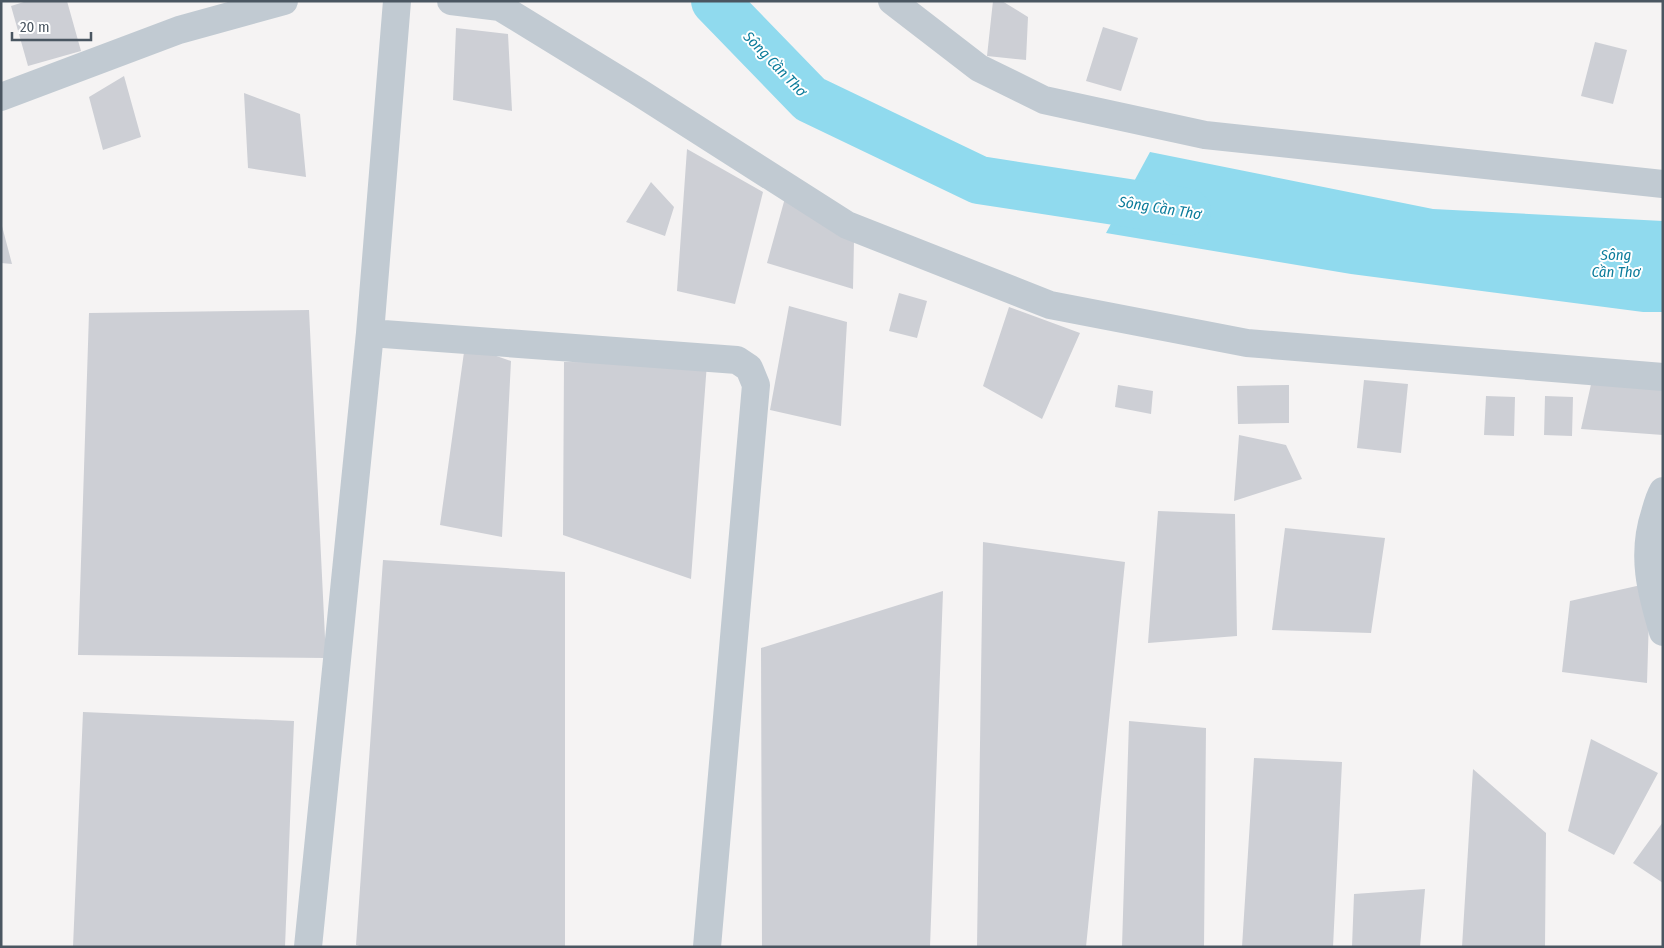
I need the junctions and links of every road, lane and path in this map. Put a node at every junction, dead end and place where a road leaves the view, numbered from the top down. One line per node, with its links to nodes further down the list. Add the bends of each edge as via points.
1 (284, 1): 5 (street, via 179,30)
2 (397, 1): 7 (street)
3 (451, 1): 8 (street, via 500,7 847,225 1050,305 1247,343)
4 (892, 1): 6 (street, via 979,68 1044,100 1205,135)
5 (1, 97)
6 (1663, 184)
7 (370, 333): 11 (street); 12 (street, via 737,360 749,368 756,386)
8 (1663, 377)
9 (1663, 491): 10 (street, via 1651,524 1647,555 1650,583)
10 (1663, 632)
11 (308, 947)
12 (707, 947)

